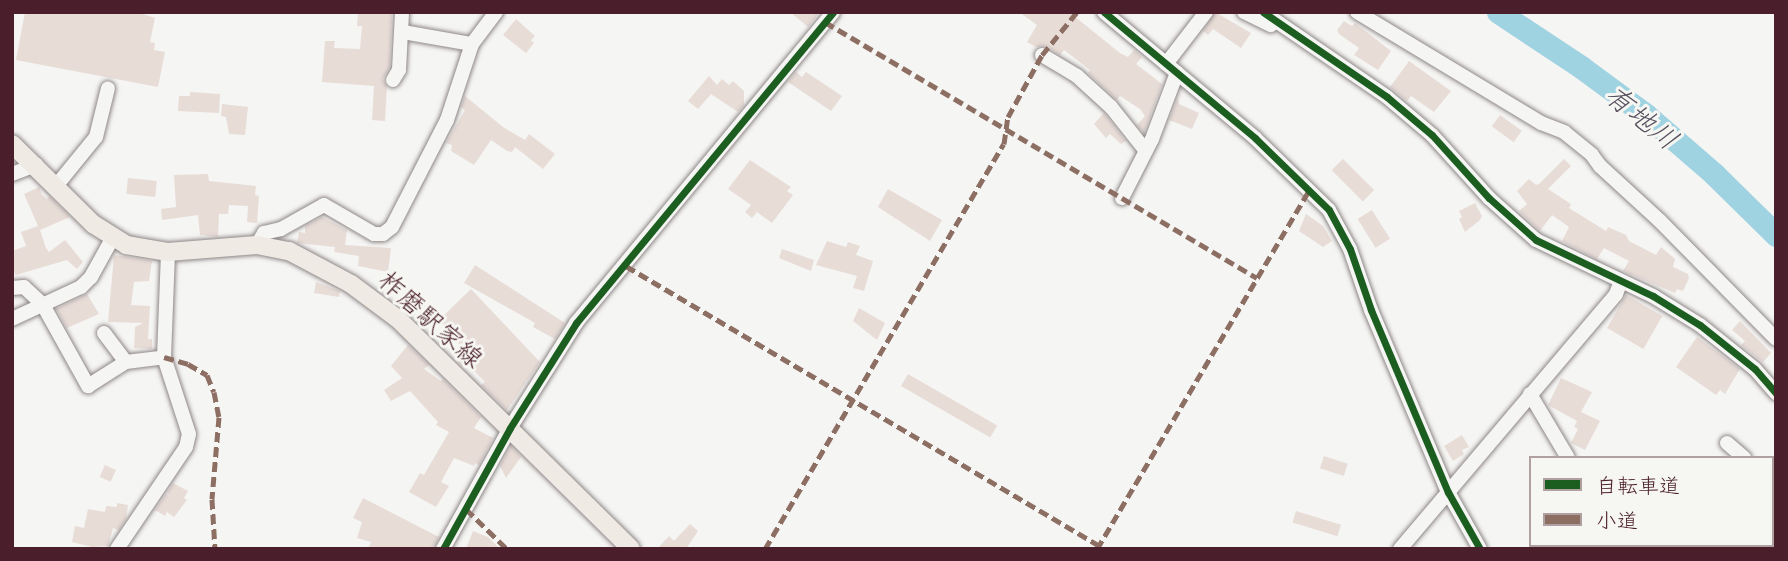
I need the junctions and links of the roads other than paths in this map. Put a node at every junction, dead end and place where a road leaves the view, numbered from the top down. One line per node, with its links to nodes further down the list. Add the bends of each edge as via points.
1 (402, 12): 10 (street)
2 (496, 12): 11 (street)
3 (833, 12): 35 (street, via 576,323)
4 (1104, 12): 13 (street)
5 (1206, 12): 13 (street)
6 (1244, 12): 9 (street, via 1276,28)
7 (1264, 12): 9 (street)
8 (1357, 12): 30 (street, via 1541,123 1564,132)
9 (1284, 26): 25 (street, via 1387,97 1432,135 1489,198 1536,240)
10 (402, 32): 11 (street); 14 (street, via 399,70)
11 (472, 44): 23 (street, via 447,120 392,227 374,234 324,205 281,229 264,233)
12 (1042, 55): 17 (street, via 1077,76 1111,107)
13 (1172, 68): 17 (street); 39 (street, via 1255,138 1329,210 1350,249)
14 (393, 80)
15 (108, 88): 20 (street, via 96,137)
16 (12, 144): 18 (main road, 柞磨駅家線)
17 (1146, 151): 21 (street)
18 (36, 165): 19 (street); 20 (main road, 柞磨駅家線)
19 (12, 174)
20 (56, 186): 22 (main road, 柞磨駅家線)
21 (1122, 198)
22 (112, 239): 24 (main road, 柞磨駅家線); 27 (street, via 81,288)
23 (257, 245): 24 (main road, 柞磨駅家線); 35 (main road, 柞磨駅家線, via 289,251 351,284 398,319)
24 (168, 251): 31 (street)
25 (1620, 281): 33 (street, via 1700,325 1755,369); 34 (street, via 1616,294)
26 (12, 288): 27 (street, via 24,287)
27 (43, 305): 28 (street); 32 (street, via 88,386)
28 (12, 319)
29 (104, 333): 32 (street)
30 (1776, 339)
31 (164, 357): 32 (street); 40 (street, via 189,434 186,447)
32 (127, 362)
33 (1776, 393)
34 (1530, 394): 37 (street); 39 (street)
35 (509, 428): 41 (street); 42 (main road, 柞磨駅家線)
36 (1727, 443): 38 (street)
37 (1566, 456)
38 (1742, 456)
39 (1448, 492): 43 (street); 44 (street)
40 (117, 549)
41 (443, 549)
42 (631, 549)
43 (1400, 549)
44 (1480, 549)

